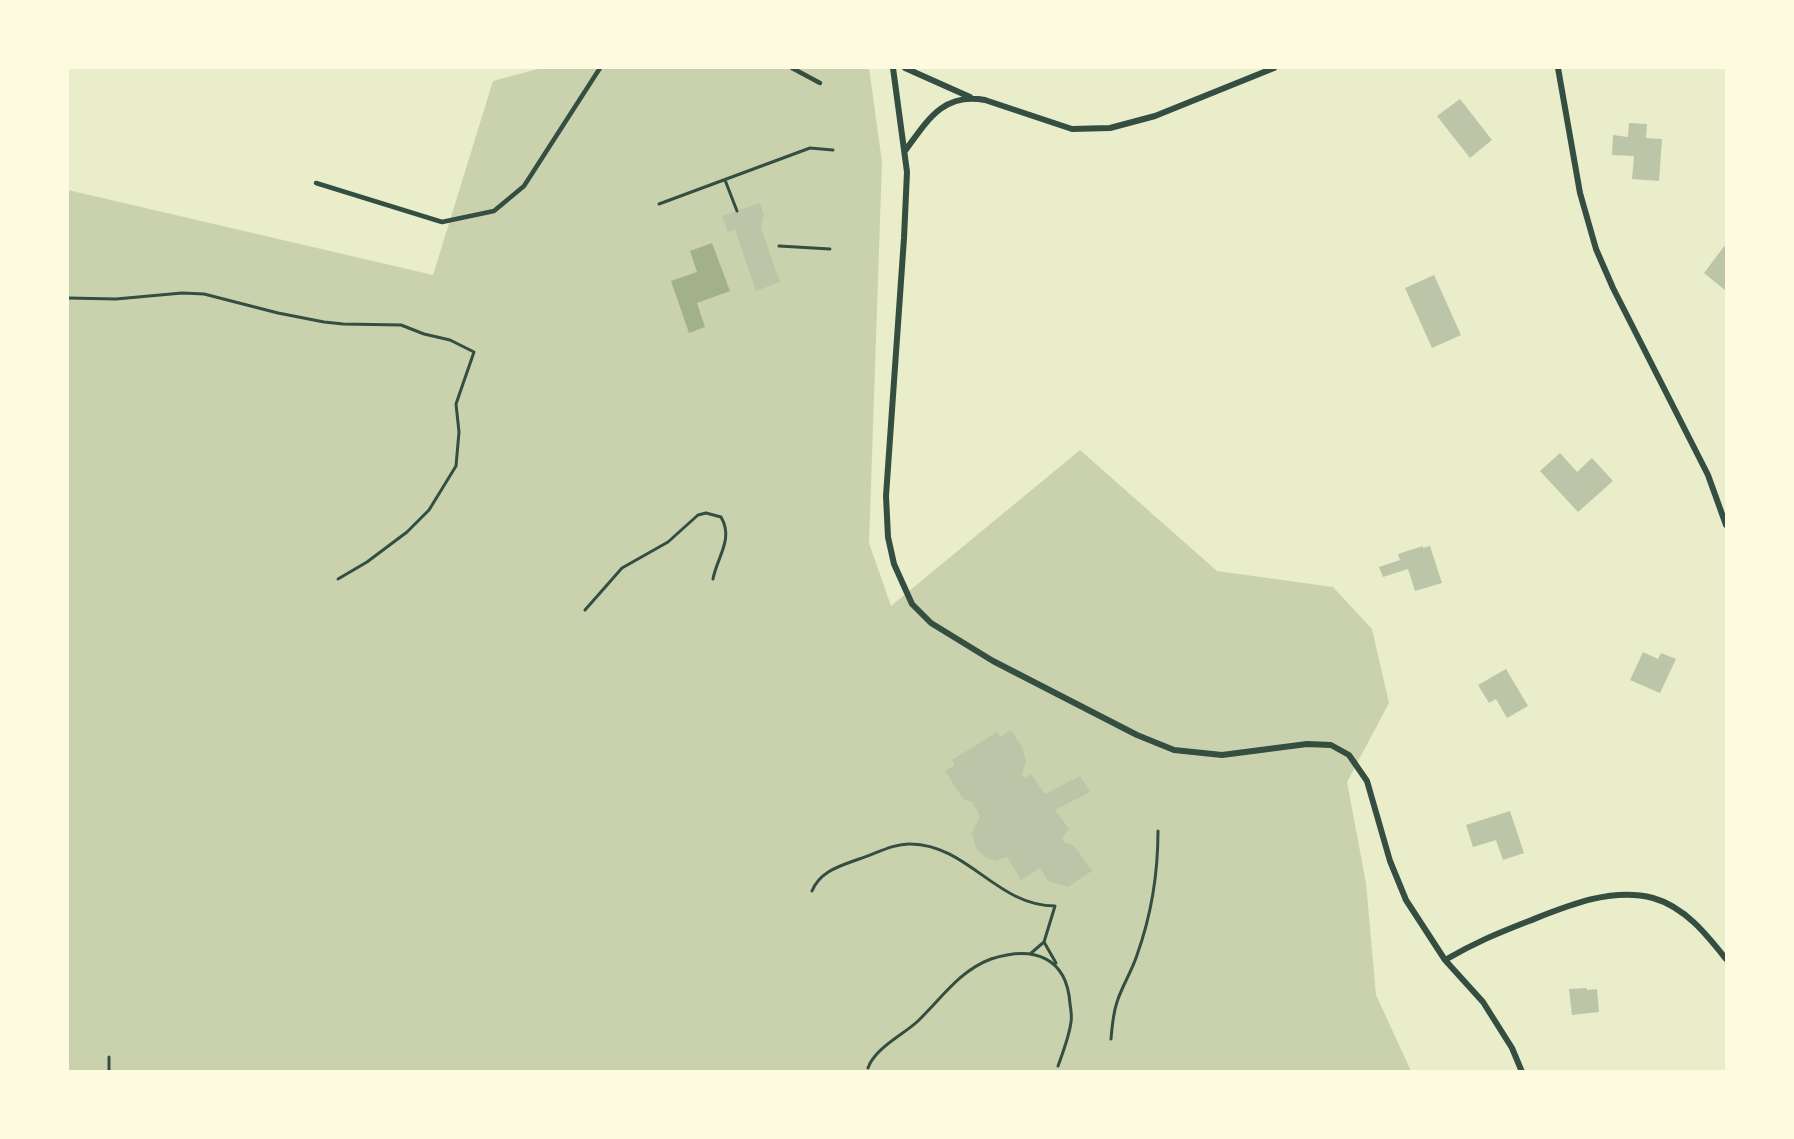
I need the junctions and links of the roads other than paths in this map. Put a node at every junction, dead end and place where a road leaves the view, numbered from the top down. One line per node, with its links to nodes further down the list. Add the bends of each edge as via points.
1 (600, 68): 10 (lane, via 524,186 494,211 442,222)
2 (792, 68): 7 (lane)
3 (893, 68): 9 (street)
4 (905, 68): 8 (street)
5 (1274, 68): 8 (street, via 1155,116 1110,128 1072,129)
6 (1558, 68): 11 (street, via 1580,193 1596,249 1708,475)
7 (820, 83)
8 (970, 97): 9 (street, via 946,105 926,122)
9 (905, 152): 13 (street, via 904,238 886,496 894,564 912,604 932,623 993,662 1174,750 1222,755 1308,744 1331,745 1349,755 1367,781 1390,861 1406,900)
10 (316, 183)
11 (1726, 525)
12 (1726, 959): 13 (street, via 1697,923 1676,909 1654,898 1620,894 1574,904 1473,943)
13 (1445, 960): 14 (street, via 1483,1002)
14 (1522, 1071)

